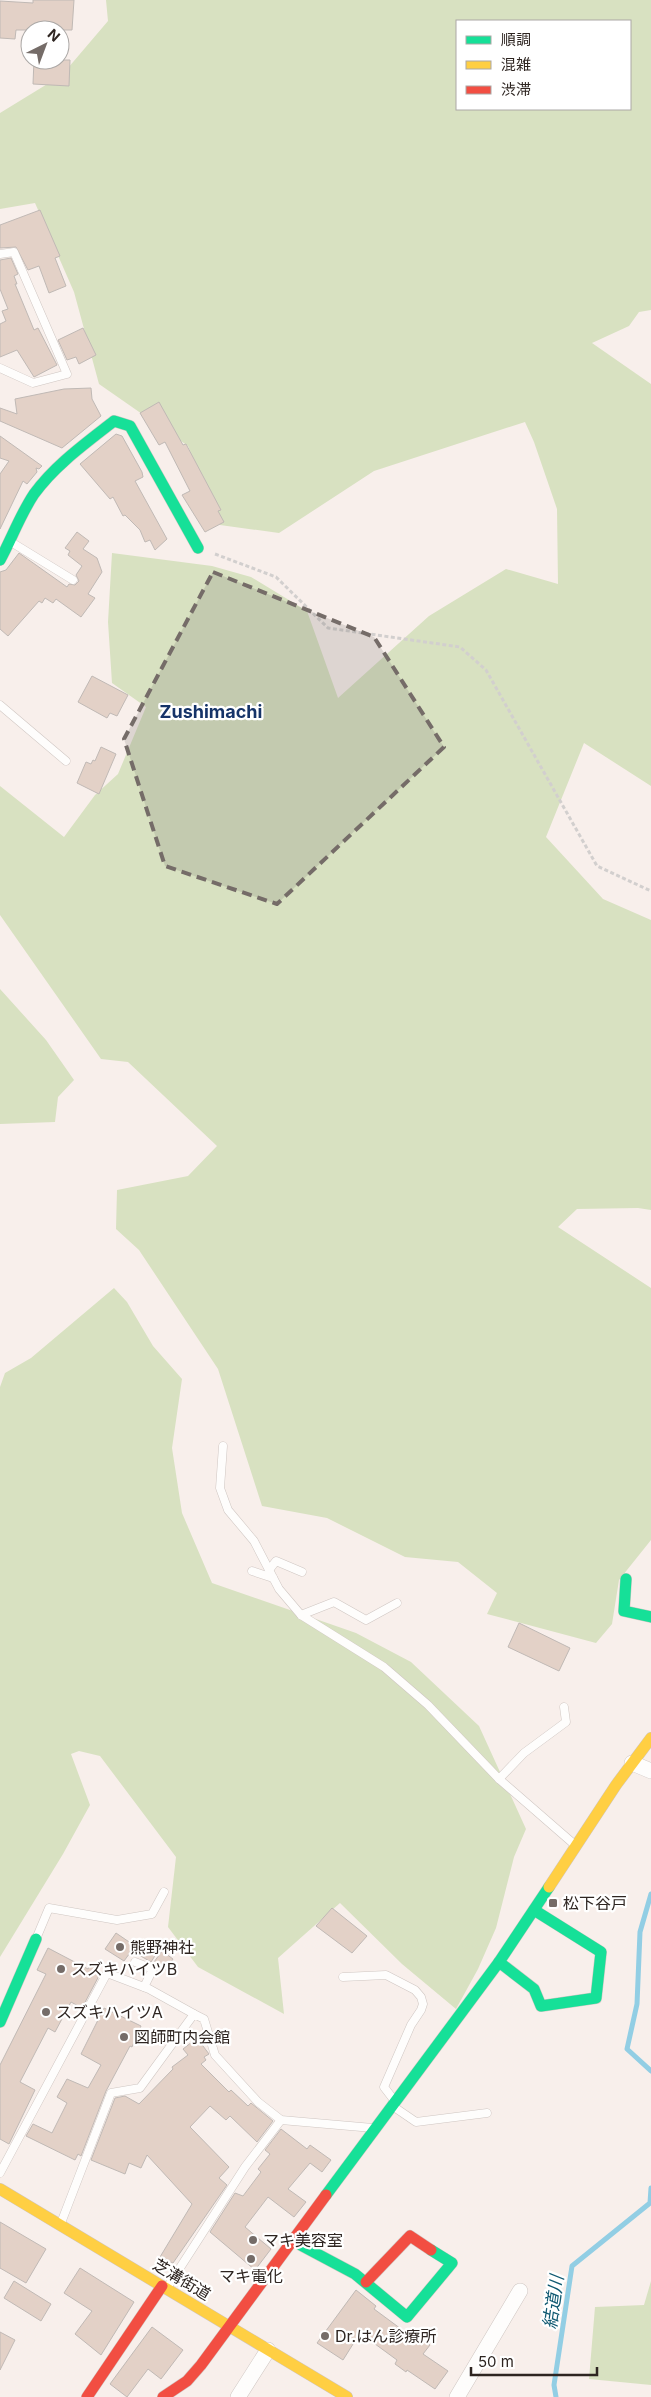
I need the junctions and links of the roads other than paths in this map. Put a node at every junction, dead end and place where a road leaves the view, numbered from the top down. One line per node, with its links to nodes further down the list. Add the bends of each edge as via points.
1 (0, 254): 2 (lane, via 14,252 67,374 33,383)
2 (0, 368)
3 (5, 539): 4 (street, via 44,483 68,458 114,420 130,426); 5 (street); 6 (lane)
4 (198, 548)
5 (0, 560)
6 (73, 580)
7 (0, 705): 8 (lane)
8 (66, 761)
9 (224, 1446): 11 (lane, via 220,1488 228,1510 254,1541)
10 (252, 1570): 13 (lane)
11 (269, 1570): 12 (lane, via 276,1561); 13 (lane)
12 (302, 1572)
13 (273, 1578): 16 (lane)
14 (626, 1579): 17 (street, via 624,1611)
15 (397, 1603): 16 (lane, via 366,1620 334,1602)
16 (301, 1615): 22 (lane, via 384,1667 428,1705)
17 (651, 1617)
18 (564, 1707): 22 (lane, via 566,1722 524,1753)
19 (651, 1738): 20 (street)
20 (632, 1763): 21 (street); 23 (street)
21 (651, 1771)
22 (499, 1779): 23 (lane)
23 (577, 1846): 25 (street)
24 (164, 1892): 26 (lane, via 152,1914 117,1920 49,1908)
25 (534, 1910): 28 (street); 28 (street, via 601,1952 596,1998 541,2006 534,1989)
26 (36, 1938): 32 (street)
27 (135, 1962): 30 (lane, via 153,1969)
28 (499, 1962): 33 (street)
29 (343, 1977): 33 (lane, via 386,1975 415,1990 421,1997 421,2010 411,2025 384,2087)
30 (144, 1987): 31 (lane); 37 (lane, via 106,1973)
31 (194, 2014): 35 (lane, via 204,2019 215,2055 258,2102); 39 (lane, via 140,2088 111,2093)
32 (0, 2022)
33 (394, 2104): 34 (lane, via 416,2122); 36 (street)
34 (487, 2113)
35 (281, 2120): 36 (lane); 42 (lane, via 245,2167)
36 (376, 2128): 40 (street)
37 (0, 2173)
38 (0, 2189): 39 (street, 芝溝街道)
39 (60, 2225): 42 (street, 芝溝街道)
40 (293, 2241): 41 (street); 44 (street)
41 (366, 2282): 41 (street, via 407,2317 452,2264 410,2236)
42 (164, 2288): 44 (street, 芝溝街道); 46 (street)
43 (520, 2291): 50 (street)
44 (229, 2326): 45 (street, 芝溝街道); 47 (street, via 187,2381)
45 (268, 2350): 48 (street); 49 (street, 芝溝街道)
46 (87, 2397)
47 (163, 2397)
48 (238, 2397)
49 (347, 2397)
50 (456, 2397)

